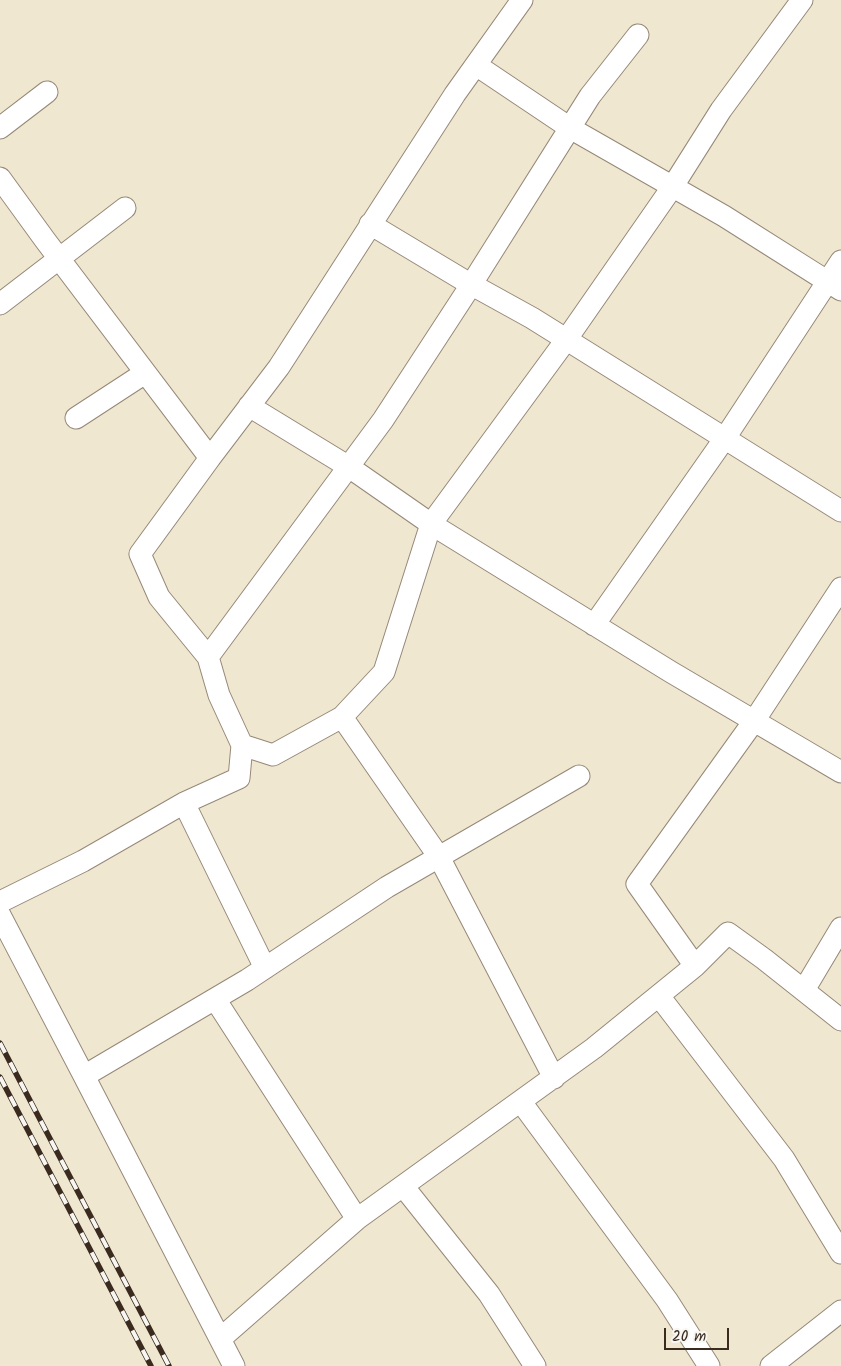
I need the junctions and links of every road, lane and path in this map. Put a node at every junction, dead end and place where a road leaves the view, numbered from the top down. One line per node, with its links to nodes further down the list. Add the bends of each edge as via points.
1 (522, 0): 4 (street)
2 (802, 0): 9 (street, via 721,110)
3 (638, 35): 7 (street, via 590,96)
4 (476, 65): 7 (street); 11 (street)
5 (47, 92): 6 (street)
6 (0, 128)
7 (570, 128): 9 (street); 14 (street)
8 (0, 178): 12 (street)
9 (673, 186): 15 (street); 17 (street)
10 (125, 208): 12 (street)
11 (370, 224): 14 (street); 19 (street, via 279,367)
12 (59, 259): 16 (street); 18 (street)
13 (841, 260): 15 (street)
14 (471, 285): 17 (street); 23 (street)
15 (834, 286): 21 (street)
16 (0, 304)
17 (566, 340): 21 (street); 25 (street)
18 (145, 373): 20 (street); 22 (street)
19 (249, 406): 22 (street); 23 (street)
20 (76, 418)
21 (725, 438): 24 (street); 27 (street)
22 (210, 458): 28 (street, via 140,554 159,597)
23 (349, 467): 25 (street); 28 (street)
24 (841, 510)
25 (431, 524): 27 (street); 29 (street, via 384,672)
26 (841, 588): 30 (street)
27 (594, 625): 30 (street)
28 (208, 657): 31 (street, via 219,695)
29 (342, 717): 31 (street, via 273,755); 35 (street)
30 (754, 721): 32 (street); 39 (street, via 636,884)
31 (242, 745): 34 (street, via 239,778)
32 (841, 772)
33 (579, 776): 35 (street)
34 (184, 803): 36 (street, via 83,861); 40 (street)
35 (439, 857): 40 (street, via 387,887); 46 (street)
36 (0, 902)
37 (0, 915): 45 (street)
38 (841, 928): 41 (street)
39 (695, 966): 41 (street, via 728,933); 42 (street)
40 (265, 968): 43 (street)
41 (804, 990): 44 (street)
42 (658, 996): 46 (street); 50 (street, via 784,1158)
43 (215, 999): 45 (street); 49 (street)
44 (841, 1020)
45 (84, 1076): 52 (street)
46 (554, 1078): 47 (street)
47 (520, 1102): 48 (street); 55 (street, via 667,1300)
48 (403, 1186): 49 (street); 54 (street, via 489,1294)
49 (357, 1219): 52 (street)
50 (841, 1252)
51 (841, 1312): 56 (street)
52 (220, 1340): 53 (street)
53 (234, 1366)
54 (535, 1366)
55 (709, 1366)
56 (770, 1366)

